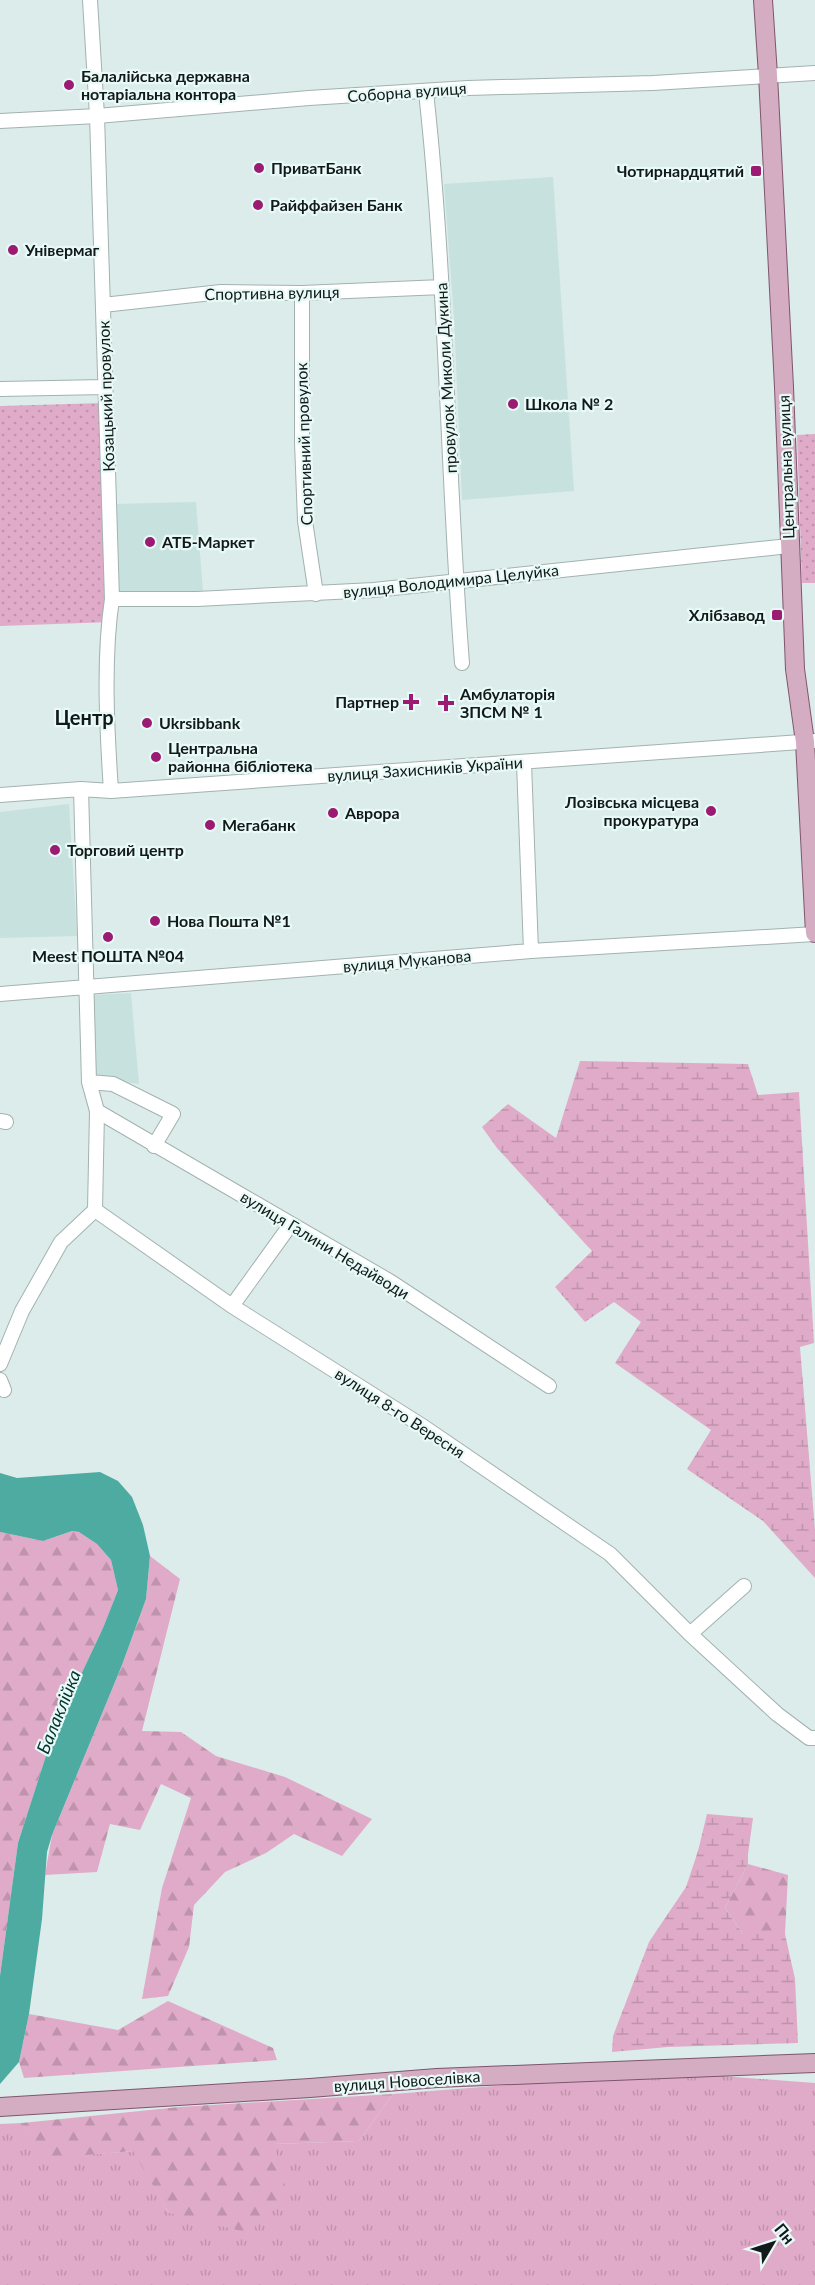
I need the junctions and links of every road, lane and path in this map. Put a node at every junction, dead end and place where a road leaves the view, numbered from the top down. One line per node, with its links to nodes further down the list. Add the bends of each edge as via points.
1 (90, 0): 6 (street, Козацький провулок)
2 (763, 0): 4 (main road, Центральна вулиця)
3 (815, 73): 4 (street, Соборна вулиця)
4 (768, 75): 5 (street, Соборна вулиця); 13 (main road, Центральна вулиця)
5 (426, 92): 6 (street, Соборна вулиця); 8 (street, провулок Миколи Дукина)
6 (97, 116): 7 (street, Соборна вулиця); 10 (street, Козацький провулок)
7 (0, 121)
8 (442, 287): 9 (street, Спортивна вулиця); 14 (street, провулок Миколи Дукина)
9 (302, 293): 10 (street, Спортивна вулиця, via 221,292); 15 (street, Спортивний провулок, via 305,521)
10 (103, 305): 11 (street, Козацький провулок)
11 (105, 387): 12 (street); 16 (street, Козацький провулок)
12 (0, 389)
13 (789, 546): 14 (street, вулиця Володимира Целуйка); 18 (main road, Центральна вулиця, via 795,669)
14 (455, 581): 15 (street, вулиця Володимира Целуйка); 17 (street, провулок Миколи Дукина)
15 (316, 594): 16 (street, вулиця Володимира Целуйка)
16 (112, 599): 21 (street, Козацький провулок, via 108,624)
17 (462, 663)
18 (810, 742): 19 (street, вулиця Захисників України); 23 (main road, Центральна вулиця)
19 (524, 763): 21 (street, вулиця Захисників України); 24 (street)
20 (81, 789): 21 (street, вулиця Захисників України); 22 (street, вулиця Захисників України); 25 (street)
21 (111, 791)
22 (0, 795)
23 (815, 934): 24 (street, вулиця Муканова)
24 (531, 951): 25 (street, вулиця Муканова)
25 (87, 987): 26 (street, вулиця Муканова); 27 (street)
26 (0, 994)
27 (89, 1082): 28 (street); 29 (street, via 112,1084 173,1114)
28 (97, 1111): 29 (street, вулиця Галини Недайводи); 30 (street)
29 (154, 1146): 31 (street, вулиця Галини Недайводи)
30 (94, 1210): 32 (street, вулиця 8-го Вересня); 33 (street, via 61,1242 22,1311)
31 (291, 1224): 32 (street); 34 (street, вулиця Галини Недайводи, via 391,1282)
32 (232, 1306): 36 (street, вулиця 8-го Вересня, via 424,1427 610,1554)
33 (0, 1364)
34 (549, 1386)
35 (744, 1586): 36 (street)
36 (690, 1634): 37 (street, вулиця 8-го Вересня, via 777,1714 809,1738)
37 (815, 1738)
38 (815, 2063): 39 (main road, вулиця Новоселівка, via 437,2078)
39 (0, 2107)

